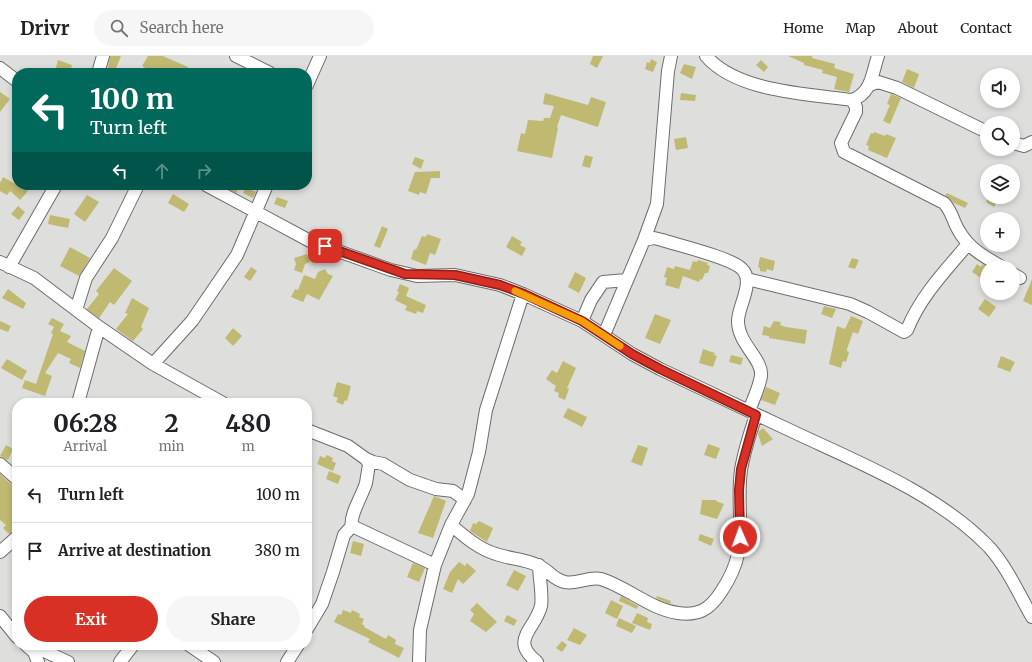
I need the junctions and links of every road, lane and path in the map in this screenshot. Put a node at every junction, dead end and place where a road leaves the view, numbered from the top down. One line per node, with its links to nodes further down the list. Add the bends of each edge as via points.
1 (103, 56): 9 (street)
2 (236, 56): 7 (street)
3 (320, 56): 10 (street)
4 (671, 56): 22 (street, via 657,204)
5 (706, 56): 13 (street, via 722,70 746,81 779,90)
6 (878, 56): 12 (street)
7 (261, 61)
8 (0, 68): 11 (street)
9 (99, 68)
10 (312, 74)
11 (12, 77)
12 (870, 85): 13 (street, via 860,97); 14 (street, via 878,82 897,88)
13 (852, 100): 23 (street, via 856,112 841,143 844,152 944,203 958,231)
14 (980, 129)
15 (1032, 142): 16 (street, via 1024,146)
16 (1020, 145)
17 (53, 190): 25 (street)
18 (136, 190): 29 (street, via 112,238 86,278)
19 (215, 190): 21 (street)
20 (265, 190): 21 (street)
21 (256, 213): 28 (street, via 310,241 391,270 417,276 455,275 500,285); 33 (street, via 237,255 196,315)
22 (644, 240): 26 (street, via 654,238 738,265 744,270); 27 (street)
23 (968, 244): 24 (street); 26 (street, via 932,287 904,332 850,304)
24 (989, 260)
25 (5, 265): 29 (street, via 34,278)
26 (747, 279): 36 (street, via 738,330 760,368 761,376)
27 (627, 280): 30 (street, via 603,282 591,300); 32 (street)
28 (524, 294): 30 (street); 41 (street, via 486,410 476,465)
29 (76, 310): 31 (street)
30 (582, 321): 32 (street)
31 (99, 327): 33 (street); 34 (street)
32 (604, 335): 36 (street, via 660,369)
33 (153, 364): 35 (street)
34 (79, 398)
35 (214, 398)
36 (753, 413): 46 (street, via 741,469 739,553 731,576 711,606 691,613 678,613 601,579 572,583 561,581); 49 (street, via 920,494 954,516 989,547)
37 (312, 432): 38 (street, via 348,446)
38 (366, 458): 41 (street, via 383,464 410,480 454,492); 43 (street, via 369,464 366,483 351,519)
39 (0, 464): 40 (street)
40 (12, 475)
41 (465, 500): 42 (street)
42 (451, 525): 46 (street, via 480,547 496,554); 47 (street)
43 (352, 526): 47 (street); 50 (street, via 344,535 322,604)
44 (12, 541): 45 (street)
45 (0, 552)
46 (539, 565): 61 (street, via 541,607 524,641 526,652)
47 (435, 566): 60 (street, via 420,630)
48 (0, 616): 51 (street)
49 (1032, 617)
50 (312, 621)
51 (12, 631)
52 (129, 650): 57 (street)
53 (196, 650): 58 (street)
54 (295, 650): 59 (street)
55 (40, 654): 56 (street)
56 (68, 662)
57 (120, 662)
58 (214, 662)
59 (287, 662)
60 (419, 662)
61 (537, 662)

